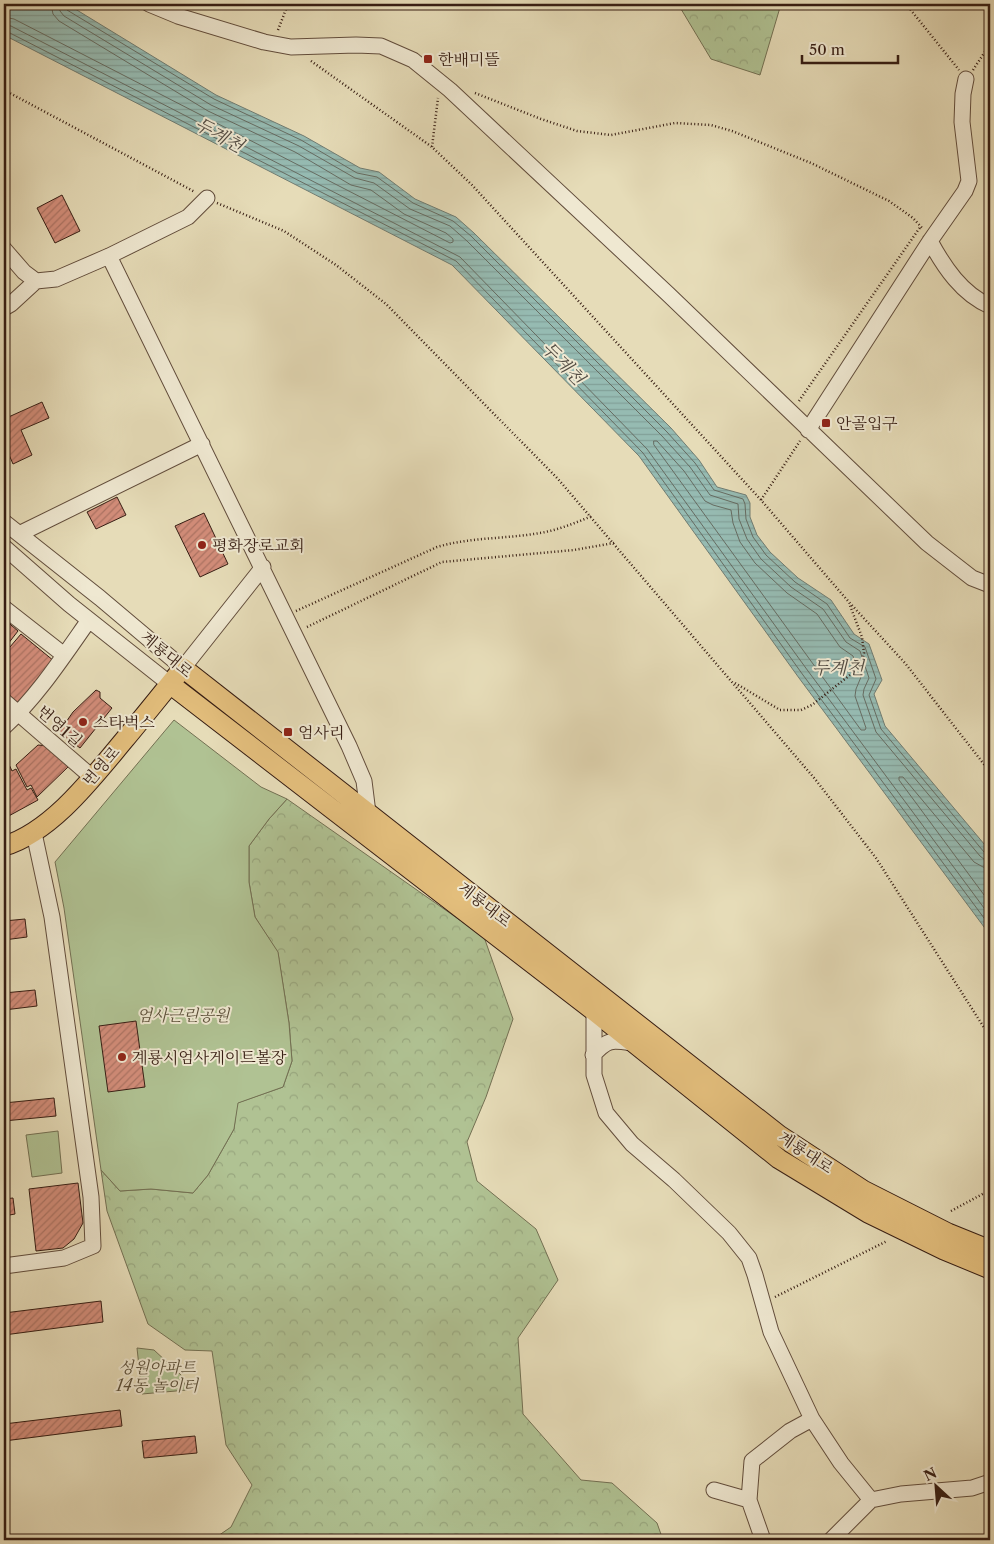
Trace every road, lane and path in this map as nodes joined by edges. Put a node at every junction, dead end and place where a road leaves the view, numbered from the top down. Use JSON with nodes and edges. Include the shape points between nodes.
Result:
{"nodes":[{"id":1,"x":149,"y":4,"type":"edge"},
{"id":2,"x":288,"y":4,"type":"edge"},
{"id":3,"x":906,"y":4,"type":"edge"},
{"id":4,"x":273,"y":44,"type":"junction"},
{"id":5,"x":990,"y":44,"type":"edge"},
{"id":6,"x":292,"y":47,"type":"junction"},
{"id":7,"x":966,"y":79,"type":"junction"},
{"id":8,"x":446,"y":87,"type":"junction"},
{"id":9,"x":4,"y":90,"type":"edge"},
{"id":10,"x":432,"y":147,"type":"junction"},
{"id":11,"x":207,"y":198,"type":"junction"},
{"id":12,"x":930,"y":241,"type":"junction"},
{"id":13,"x":4,"y":249,"type":"edge"},
{"id":14,"x":109,"y":256,"type":"junction"},
{"id":15,"x":36,"y":281,"type":"junction"},
{"id":16,"x":990,"y":306,"type":"edge"},
{"id":17,"x":4,"y":308,"type":"edge"},
{"id":18,"x":790,"y":413,"type":"junction"},
{"id":19,"x":808,"y":430,"type":"junction"},
{"id":20,"x":202,"y":444,"type":"junction"},
{"id":21,"x":761,"y":500,"type":"junction"},
{"id":22,"x":592,"y":516,"type":"junction"},
{"id":23,"x":4,"y":522,"type":"edge"},
{"id":24,"x":19,"y":534,"type":"junction"},
{"id":25,"x":614,"y":544,"type":"junction"},
{"id":26,"x":4,"y":547,"type":"edge"},
{"id":27,"x":263,"y":567,"type":"junction"},
{"id":28,"x":990,"y":586,"type":"edge"},
{"id":29,"x":848,"y":601,"type":"junction"},
{"id":30,"x":4,"y":608,"type":"edge"},
{"id":31,"x":286,"y":615,"type":"junction"},
{"id":32,"x":89,"y":620,"type":"junction"},
{"id":33,"x":295,"y":633,"type":"junction"},
{"id":34,"x":64,"y":655,"type":"junction"},
{"id":35,"x":184,"y":668,"type":"junction"},
{"id":36,"x":732,"y":680,"type":"junction"},
{"id":37,"x":170,"y":684,"type":"junction"},
{"id":38,"x":4,"y":701,"type":"edge"},
{"id":39,"x":19,"y":713,"type":"junction"},
{"id":40,"x":4,"y":727,"type":"edge"},
{"id":41,"x":990,"y":772,"type":"edge"},
{"id":42,"x":93,"y":778,"type":"junction"},
{"id":43,"x":368,"y":813,"type":"junction"},
{"id":44,"x":34,"y":833,"type":"junction"},
{"id":45,"x":4,"y":846,"type":"edge"},
{"id":46,"x":594,"y":1011,"type":"junction"},
{"id":47,"x":990,"y":1037,"type":"edge"},
{"id":48,"x":632,"y":1042,"type":"junction"},
{"id":49,"x":593,"y":1055,"type":"junction"},
{"id":50,"x":990,"y":1190,"type":"edge"},
{"id":51,"x":951,"y":1211,"type":"dead end"},
{"id":52,"x":887,"y":1241,"type":"dead end"},
{"id":53,"x":990,"y":1250,"type":"edge"},
{"id":54,"x":4,"y":1266,"type":"edge"},
{"id":55,"x":990,"y":1269,"type":"edge"},
{"id":56,"x":762,"y":1304,"type":"junction"},
{"id":57,"x":812,"y":1419,"type":"junction"},
{"id":58,"x":990,"y":1482,"type":"edge"},
{"id":59,"x":714,"y":1490,"type":"dead end"},
{"id":60,"x":749,"y":1500,"type":"junction"},
{"id":61,"x":871,"y":1500,"type":"junction"},
{"id":62,"x":763,"y":1540,"type":"edge"},
{"id":63,"x":831,"y":1540,"type":"edge"}],
"edges":[{"from":1,"to":4,"type":"street","via":[[178,16]]},
{"from":2,"to":4,"type":"path"},
{"from":3,"to":7,"type":"path"},
{"from":4,"to":6,"type":"street"},
{"from":5,"to":7,"type":"path"},
{"from":6,"to":8,"type":"street","via":[[381,46],[413,60]]},
{"from":6,"to":10,"type":"path"},
{"from":7,"to":12,"type":"street","via":[[962,122],[969,181]]},
{"from":8,"to":10,"type":"path","via":[[438,98]]},
{"from":8,"to":18,"type":"street"},
{"from":8,"to":18,"type":"path","via":[[468,90],[578,131],[611,134],[675,123],[711,125],[811,164],[889,201],[913,218],[921,226]]},
{"from":9,"to":11,"type":"path"},
{"from":10,"to":21,"type":"path","via":[[492,206]]},
{"from":11,"to":14,"type":"street","via":[[188,217]]},
{"from":11,"to":22,"type":"path","via":[[284,231],[336,265],[386,304]]},
{"from":12,"to":16,"type":"street","via":[[960,285]]},
{"from":12,"to":19,"type":"street"},
{"from":13,"to":15,"type":"street"},
{"from":14,"to":15,"type":"street","via":[[56,279]]},
{"from":14,"to":20,"type":"street"},
{"from":15,"to":17,"type":"street"},
{"from":18,"to":19,"type":"street"},
{"from":19,"to":21,"type":"path"},
{"from":19,"to":28,"type":"street","via":[[927,543],[972,578]]},
{"from":20,"to":24,"type":"street"},
{"from":20,"to":27,"type":"street"},
{"from":21,"to":29,"type":"path"},
{"from":22,"to":25,"type":"path"},
{"from":22,"to":31,"type":"path","via":[[540,533],[456,541],[437,547]]},
{"from":23,"to":24,"type":"street","name":"계룡대로"},
{"from":24,"to":35,"type":"street","name":"계룡대로"},
{"from":25,"to":33,"type":"path","via":[[442,562]]},
{"from":25,"to":36,"type":"path"},
{"from":26,"to":32,"type":"street","name":"계룡대로"},
{"from":27,"to":31,"type":"street"},
{"from":27,"to":35,"type":"street"},
{"from":29,"to":36,"type":"path","via":[[862,637],[864,653],[860,667],[812,705],[801,710],[780,710]]},
{"from":29,"to":41,"type":"path","via":[[906,663]]},
{"from":30,"to":34,"type":"street"},
{"from":31,"to":33,"type":"street"},
{"from":32,"to":34,"type":"street"},
{"from":32,"to":37,"type":"street","name":"계룡대로"},
{"from":33,"to":43,"type":"street","via":[[364,780]]},
{"from":34,"to":39,"type":"street"},
{"from":35,"to":37,"type":"main road","name":"번영로"},
{"from":35,"to":43,"type":"main road","name":"계룡대로"},
{"from":36,"to":47,"type":"path","via":[[876,858]]},
{"from":37,"to":42,"type":"main road","name":"번영로"},
{"from":37,"to":46,"type":"main road","name":"계룡대로"},
{"from":38,"to":39,"type":"street","name":"번영1길"},
{"from":39,"to":40,"type":"street"},
{"from":39,"to":42,"type":"street","name":"번영1길"},
{"from":42,"to":44,"type":"main road","name":"번영로"},
{"from":43,"to":53,"type":"main road","name":"계룡대로","via":[[779,1135],[863,1190],[948,1233]]},
{"from":44,"to":45,"type":"main road","name":"번영로"},
{"from":44,"to":54,"type":"street","via":[[56,943],[91,1196],[93,1246],[64,1258]]},
{"from":46,"to":48,"type":"main road","name":"계룡대로"},
{"from":46,"to":49,"type":"street"},
{"from":48,"to":49,"type":"street","via":[[611,1040]]},
{"from":48,"to":55,"type":"main road","name":"계룡대로","via":[[780,1159],[868,1213]]},
{"from":49,"to":56,"type":"street","via":[[594,1075],[606,1113],[632,1144],[729,1232],[749,1258]]},
{"from":50,"to":51,"type":"path"},
{"from":52,"to":56,"type":"path"},
{"from":56,"to":57,"type":"street","via":[[771,1332]]},
{"from":57,"to":60,"type":"street","via":[[790,1431],[752,1461]]},
{"from":57,"to":61,"type":"street"},
{"from":58,"to":61,"type":"street","via":[[972,1488]]},
{"from":59,"to":60,"type":"street"},
{"from":60,"to":62,"type":"street"},
{"from":61,"to":63,"type":"street"}]}
